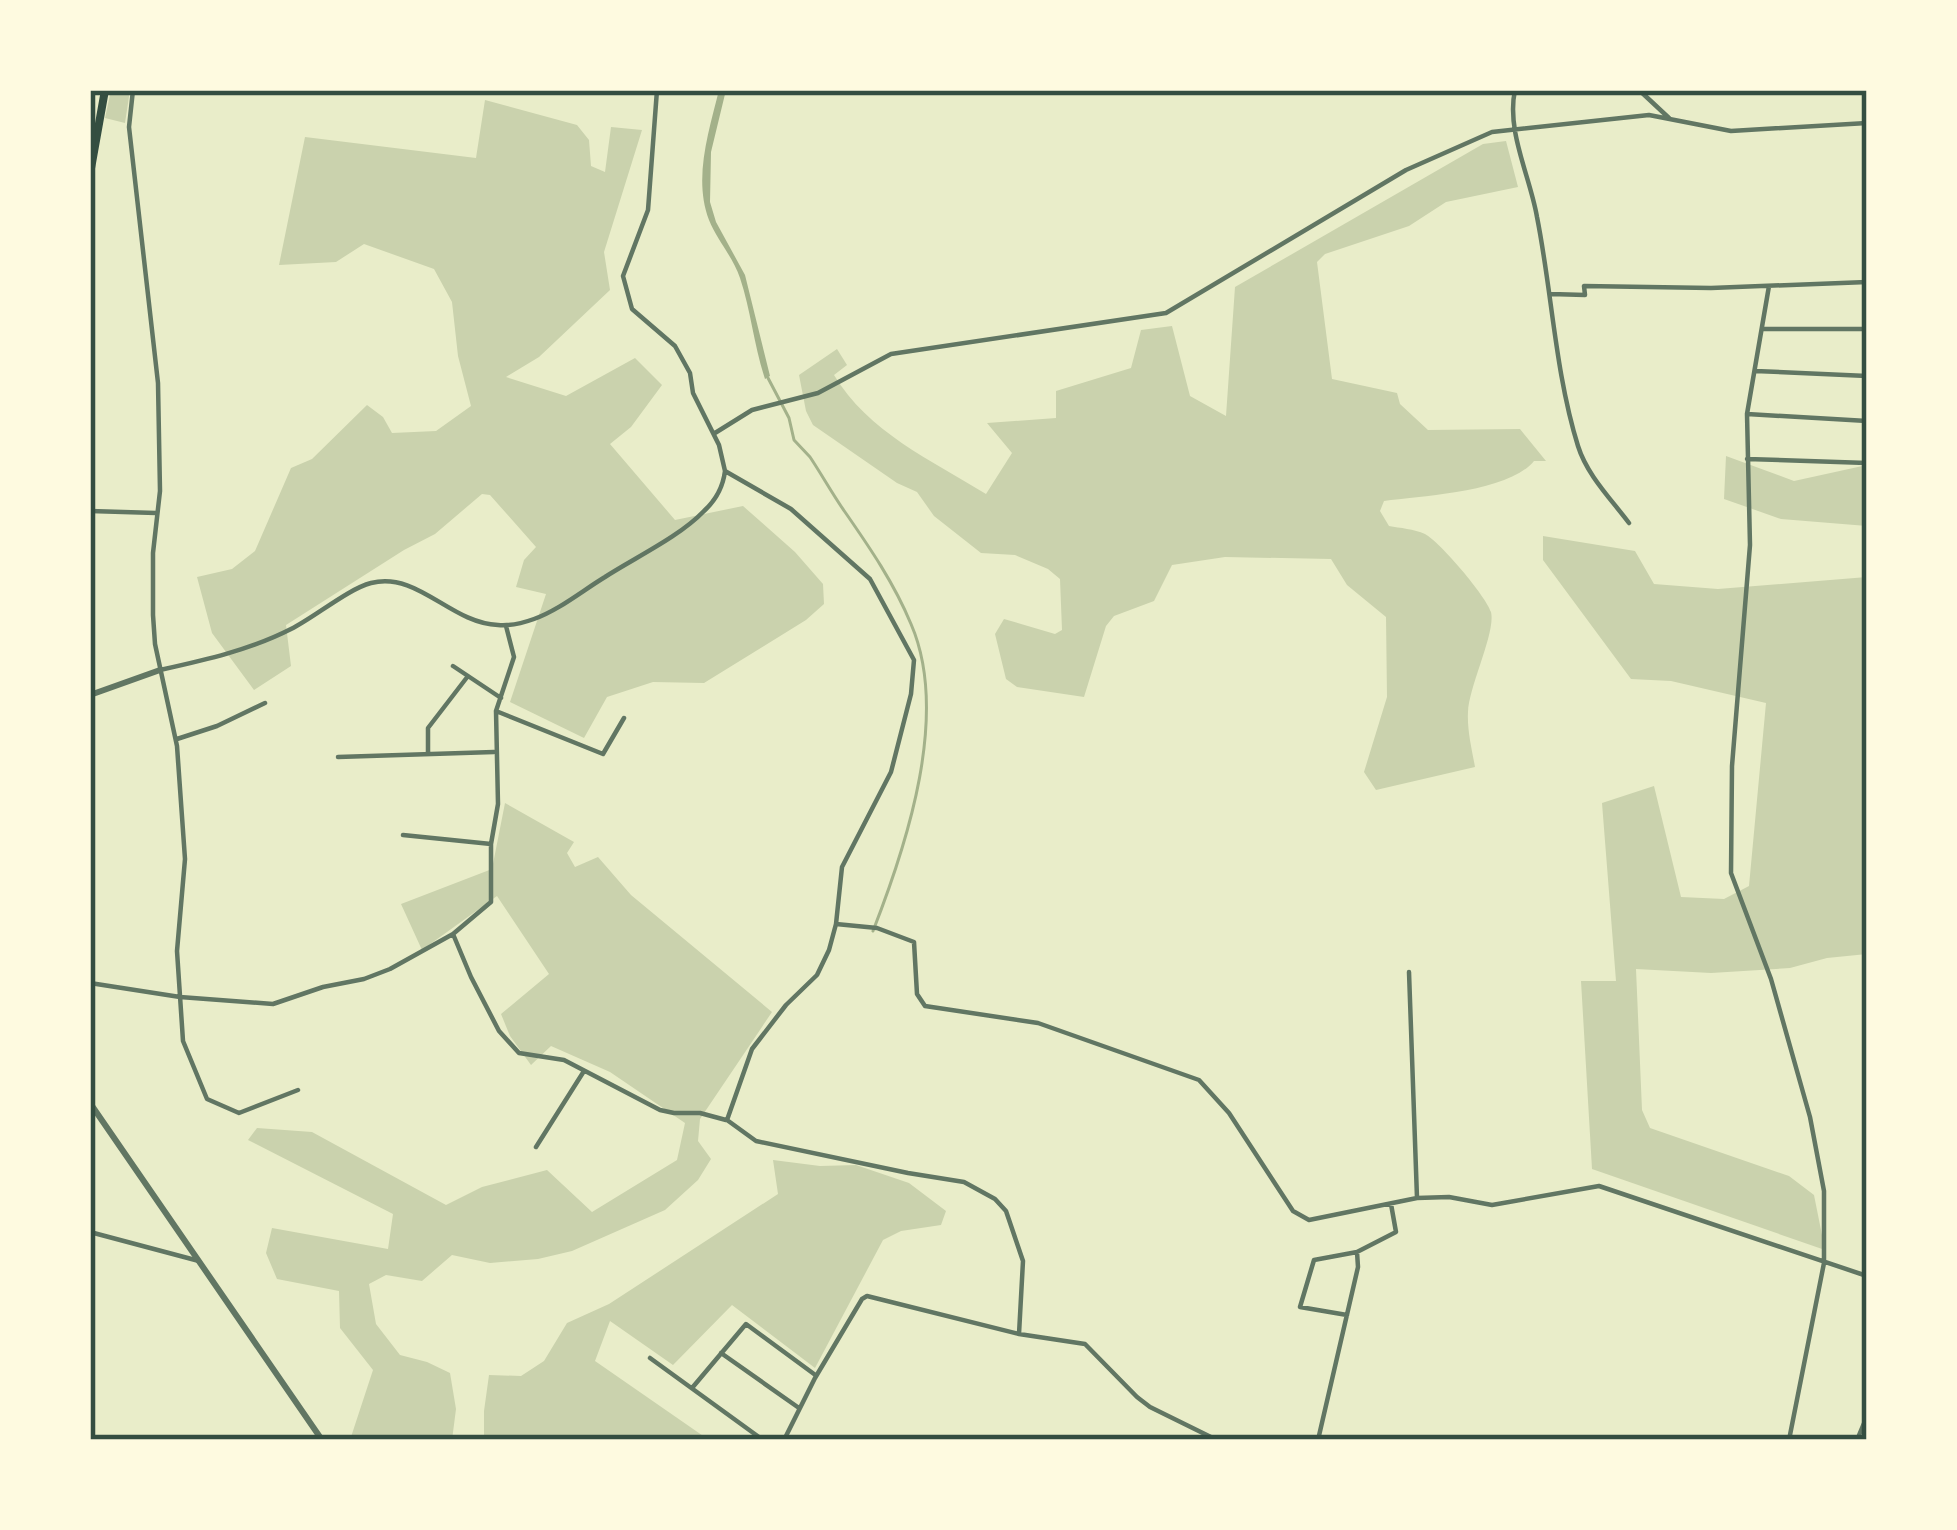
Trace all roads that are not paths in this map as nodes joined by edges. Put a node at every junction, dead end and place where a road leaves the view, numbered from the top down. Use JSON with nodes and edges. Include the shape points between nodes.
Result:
{"nodes":[{"id":1,"x":105,"y":90,"type":"edge"},
{"id":2,"x":133,"y":90,"type":"edge"},
{"id":3,"x":657,"y":90,"type":"edge"},
{"id":4,"x":1515,"y":90,"type":"edge"},
{"id":5,"x":1639,"y":90,"type":"edge"},
{"id":6,"x":1669,"y":118,"type":"junction"},
{"id":7,"x":1867,"y":123,"type":"edge"},
{"id":8,"x":1515,"y":128,"type":"junction"},
{"id":9,"x":90,"y":174,"type":"edge"},
{"id":10,"x":1867,"y":282,"type":"edge"},
{"id":11,"x":1769,"y":286,"type":"junction"},
{"id":12,"x":1551,"y":293,"type":"junction"},
{"id":13,"x":1867,"y":328,"type":"edge"},
{"id":14,"x":1762,"y":329,"type":"junction"},
{"id":15,"x":1755,"y":371,"type":"junction"},
{"id":16,"x":1867,"y":376,"type":"edge"},
{"id":17,"x":1747,"y":414,"type":"junction"},
{"id":18,"x":1867,"y":421,"type":"edge"},
{"id":19,"x":713,"y":434,"type":"junction"},
{"id":20,"x":1747,"y":459,"type":"junction"},
{"id":21,"x":1867,"y":463,"type":"edge"},
{"id":22,"x":725,"y":471,"type":"junction"},
{"id":23,"x":90,"y":511,"type":"edge"},
{"id":24,"x":158,"y":513,"type":"junction"},
{"id":25,"x":1629,"y":523,"type":"dead end"},
{"id":26,"x":506,"y":625,"type":"junction"},
{"id":27,"x":452,"y":666,"type":"dead end"},
{"id":28,"x":160,"y":670,"type":"junction"},
{"id":29,"x":468,"y":676,"type":"junction"},
{"id":30,"x":90,"y":695,"type":"edge"},
{"id":31,"x":501,"y":698,"type":"junction"},
{"id":32,"x":265,"y":703,"type":"dead end"},
{"id":33,"x":496,"y":710,"type":"junction"},
{"id":34,"x":624,"y":718,"type":"dead end"},
{"id":35,"x":177,"y":739,"type":"junction"},
{"id":36,"x":496,"y":752,"type":"junction"},
{"id":37,"x":428,"y":754,"type":"junction"},
{"id":38,"x":338,"y":757,"type":"dead end"},
{"id":39,"x":403,"y":836,"type":"dead end"},
{"id":40,"x":491,"y":844,"type":"junction"},
{"id":41,"x":836,"y":924,"type":"junction"},
{"id":42,"x":453,"y":934,"type":"junction"},
{"id":43,"x":1408,"y":972,"type":"dead end"},
{"id":44,"x":90,"y":983,"type":"edge"},
{"id":45,"x":180,"y":997,"type":"junction"},
{"id":46,"x":584,"y":1071,"type":"junction"},
{"id":47,"x":298,"y":1090,"type":"dead end"},
{"id":48,"x":90,"y":1103,"type":"edge"},
{"id":49,"x":727,"y":1120,"type":"junction"},
{"id":50,"x":536,"y":1147,"type":"dead end"},
{"id":51,"x":1417,"y":1198,"type":"junction"},
{"id":52,"x":1391,"y":1204,"type":"junction"},
{"id":53,"x":90,"y":1232,"type":"edge"},
{"id":54,"x":1357,"y":1252,"type":"junction"},
{"id":55,"x":199,"y":1261,"type":"junction"},
{"id":56,"x":1824,"y":1263,"type":"junction"},
{"id":57,"x":1867,"y":1276,"type":"edge"},
{"id":58,"x":1346,"y":1315,"type":"junction"},
{"id":59,"x":1019,"y":1334,"type":"junction"},
{"id":60,"x":721,"y":1353,"type":"junction"},
{"id":61,"x":650,"y":1358,"type":"dead end"},
{"id":62,"x":816,"y":1375,"type":"junction"},
{"id":63,"x":692,"y":1388,"type":"junction"},
{"id":64,"x":799,"y":1408,"type":"junction"},
{"id":65,"x":1867,"y":1416,"type":"edge"},
{"id":66,"x":322,"y":1440,"type":"edge"},
{"id":67,"x":763,"y":1440,"type":"edge"},
{"id":68,"x":784,"y":1440,"type":"edge"},
{"id":69,"x":1216,"y":1440,"type":"edge"},
{"id":70,"x":1318,"y":1440,"type":"edge"},
{"id":71,"x":1789,"y":1440,"type":"edge"},
{"id":72,"x":1857,"y":1440,"type":"edge"}],
"edges":[{"from":1,"to":9,"type":"main road"},
{"from":2,"to":24,"type":"street","via":[[129,127],[158,383]]},
{"from":3,"to":19,"type":"street","via":[[648,210],[623,276],[632,309],[674,346],[690,373]]},
{"from":4,"to":8,"type":"street"},
{"from":5,"to":6,"type":"street"},
{"from":6,"to":7,"type":"street","via":[[1731,131]]},
{"from":6,"to":8,"type":"street"},
{"from":8,"to":12,"type":"street"},
{"from":8,"to":19,"type":"street","via":[[1406,170],[1166,313],[891,354]]},
{"from":10,"to":11,"type":"street"},
{"from":11,"to":12,"type":"street"},
{"from":11,"to":14,"type":"street"},
{"from":12,"to":25,"type":"street","via":[[1579,450]]},
{"from":13,"to":14,"type":"street"},
{"from":14,"to":15,"type":"street"},
{"from":15,"to":16,"type":"street"},
{"from":15,"to":17,"type":"street"},
{"from":17,"to":18,"type":"street"},
{"from":17,"to":20,"type":"street"},
{"from":19,"to":22,"type":"street"},
{"from":20,"to":21,"type":"street"},
{"from":20,"to":56,"type":"street","via":[[1750,545],[1731,873],[1810,1117],[1825,1191]]},
{"from":22,"to":26,"type":"street","via":[[692,522],[546,614]]},
{"from":22,"to":41,"type":"street","via":[[791,509],[870,579],[914,660],[890,772],[842,867]]},
{"from":23,"to":24,"type":"street"},
{"from":24,"to":28,"type":"street","via":[[153,615]]},
{"from":26,"to":28,"type":"street","via":[[459,616],[406,584],[381,582],[264,641]]},
{"from":26,"to":31,"type":"street","via":[[514,658]]},
{"from":27,"to":29,"type":"street"},
{"from":28,"to":30,"type":"street"},
{"from":28,"to":35,"type":"street"},
{"from":29,"to":31,"type":"street"},
{"from":29,"to":37,"type":"street","via":[[428,728]]},
{"from":31,"to":33,"type":"street"},
{"from":32,"to":35,"type":"street"},
{"from":33,"to":34,"type":"street","via":[[603,754]]},
{"from":33,"to":36,"type":"street"},
{"from":35,"to":45,"type":"street"},
{"from":36,"to":37,"type":"street"},
{"from":36,"to":40,"type":"street"},
{"from":37,"to":38,"type":"street"},
{"from":39,"to":40,"type":"street"},
{"from":40,"to":42,"type":"street","via":[[490,902]]},
{"from":41,"to":49,"type":"street","via":[[817,975],[752,1048]]},
{"from":41,"to":52,"type":"street","via":[[914,942],[916,994],[925,1006],[1038,1023],[1199,1080],[1293,1211],[1309,1220]]},
{"from":42,"to":45,"type":"street","via":[[390,970],[273,1004]]},
{"from":42,"to":46,"type":"street","via":[[511,1046]]},
{"from":43,"to":51,"type":"street"},
{"from":44,"to":45,"type":"street"},
{"from":45,"to":47,"type":"street","via":[[183,1041],[207,1099],[239,1113]]},
{"from":46,"to":49,"type":"street","via":[[660,1110]]},
{"from":46,"to":50,"type":"street"},
{"from":48,"to":55,"type":"street"},
{"from":49,"to":59,"type":"street","via":[[756,1141],[964,1182],[995,1199],[1023,1261]]},
{"from":51,"to":52,"type":"street"},
{"from":51,"to":56,"type":"street","via":[[1492,1205],[1599,1186]]},
{"from":52,"to":54,"type":"street","via":[[1396,1232]]},
{"from":53,"to":55,"type":"street"},
{"from":54,"to":58,"type":"street"},
{"from":54,"to":58,"type":"street","via":[[1314,1260],[1300,1306]]},
{"from":55,"to":66,"type":"street"},
{"from":56,"to":57,"type":"street"},
{"from":56,"to":71,"type":"street"},
{"from":58,"to":70,"type":"street"},
{"from":59,"to":62,"type":"street","via":[[867,1296]]},
{"from":59,"to":69,"type":"street","via":[[1085,1344],[1150,1407]]},
{"from":60,"to":62,"type":"street","via":[[746,1324]]},
{"from":60,"to":63,"type":"street"},
{"from":60,"to":64,"type":"street"},
{"from":61,"to":63,"type":"street"},
{"from":62,"to":64,"type":"street"},
{"from":63,"to":67,"type":"street"},
{"from":64,"to":68,"type":"street"},
{"from":65,"to":72,"type":"street"}]}
